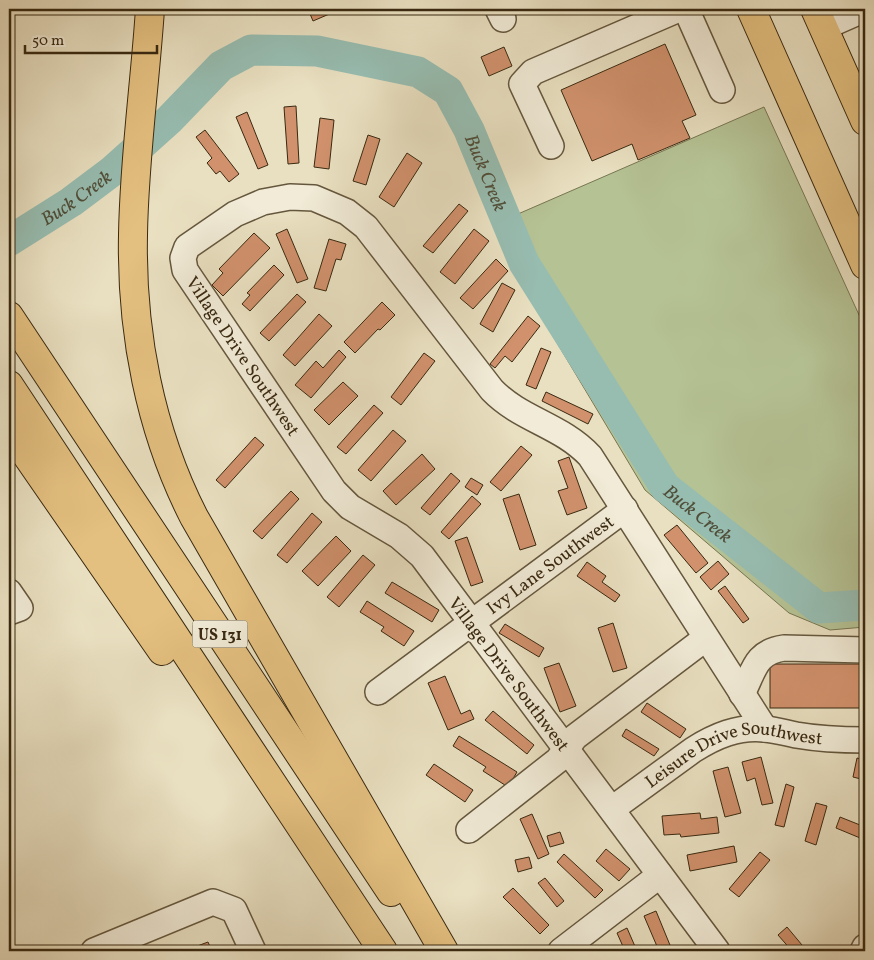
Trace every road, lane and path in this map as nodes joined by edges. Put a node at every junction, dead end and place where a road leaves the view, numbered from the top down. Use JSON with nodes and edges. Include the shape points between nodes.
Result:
{"nodes":[{"id":1,"x":150,"y":9,"type":"edge"},
{"id":2,"x":679,"y":9,"type":"edge"},
{"id":3,"x":686,"y":9,"type":"edge"},
{"id":4,"x":750,"y":9,"type":"edge"},
{"id":5,"x":865,"y":9,"type":"edge"},
{"id":6,"x":819,"y":18,"type":"edge"},
{"id":7,"x":722,"y":90,"type":"dead end"},
{"id":8,"x":865,"y":119,"type":"edge"},
{"id":9,"x":551,"y":146,"type":"dead end"},
{"id":10,"x":865,"y":266,"type":"edge"},
{"id":11,"x":9,"y":316,"type":"edge"},
{"id":12,"x":9,"y":385,"type":"edge"},
{"id":13,"x":9,"y":430,"type":"edge"},
{"id":14,"x":625,"y":509,"type":"junction"},
{"id":15,"x":472,"y":623,"type":"junction"},
{"id":16,"x":706,"y":638,"type":"junction"},
{"id":17,"x":865,"y":650,"type":"edge"},
{"id":18,"x":378,"y":692,"type":"dead end"},
{"id":19,"x":742,"y":694,"type":"junction"},
{"id":20,"x":765,"y":729,"type":"junction"},
{"id":21,"x":865,"y":740,"type":"edge"},
{"id":22,"x":565,"y":750,"type":"junction"},
{"id":23,"x":612,"y":809,"type":"junction"},
{"id":24,"x":469,"y":830,"type":"dead end"},
{"id":25,"x":660,"y":875,"type":"junction"},
{"id":26,"x":350,"y":902,"type":"junction"},
{"id":27,"x":865,"y":947,"type":"edge"},
{"id":28,"x":94,"y":951,"type":"edge"},
{"id":29,"x":253,"y":951,"type":"edge"},
{"id":30,"x":383,"y":951,"type":"edge"},
{"id":31,"x":431,"y":951,"type":"edge"},
{"id":32,"x":444,"y":951,"type":"edge"},
{"id":33,"x":561,"y":951,"type":"edge"},
{"id":34,"x":717,"y":951,"type":"edge"},
{"id":35,"x":863,"y":951,"type":"edge"}],
"edges":[{"from":1,"to":32,"type":"main road","via":[[136,174],[133,258],[137,329],[148,389],[164,444],[178,482],[214,552]]},
{"from":2,"to":9,"type":"street","via":[[533,72],[522,84]]},
{"from":3,"to":7,"type":"street"},
{"from":4,"to":10,"type":"main road"},
{"from":5,"to":6,"type":"street"},
{"from":6,"to":8,"type":"main road"},
{"from":11,"to":31,"type":"main road","number":"US 131"},
{"from":12,"to":26,"type":"main road","number":"US 131"},
{"from":13,"to":26,"type":"main road","via":[[190,690]]},
{"from":14,"to":15,"type":"street","name":"Ivy Lane Southwest"},
{"from":14,"to":15,"type":"street","name":"Village Drive Southwest","via":[[580,446],[565,434],[509,406],[492,390],[376,237],[347,212],[314,198],[277,198],[242,210],[196,240],[185,252],[186,270],[334,491],[357,512],[390,530],[422,556]]},
{"from":14,"to":16,"type":"street","name":"Village Drive Southwest"},
{"from":15,"to":18,"type":"street","name":"Ivy Lane Southwest"},
{"from":15,"to":22,"type":"street","name":"Village Drive Southwest"},
{"from":16,"to":19,"type":"street","name":"Village Drive Southwest"},
{"from":16,"to":22,"type":"street","via":[[575,736]]},
{"from":17,"to":19,"type":"street","via":[[784,648],[766,652],[759,659]]},
{"from":19,"to":20,"type":"street","name":"Village Drive Southwest"},
{"from":20,"to":21,"type":"street","name":"Leisure Drive Southwest","via":[[835,740]]},
{"from":20,"to":23,"type":"street","name":"Leisure Drive Southwest","via":[[727,732],[705,742]]},
{"from":22,"to":23,"type":"street","name":"Village Drive Southwest"},
{"from":22,"to":24,"type":"street","via":[[558,760]]},
{"from":23,"to":25,"type":"street","name":"Village Drive Southwest"},
{"from":25,"to":33,"type":"street"},
{"from":25,"to":34,"type":"street","name":"Village Drive Southwest"},
{"from":26,"to":30,"type":"main road","number":"US 131"},
{"from":27,"to":35,"type":"street"},
{"from":28,"to":29,"type":"street","via":[[213,902],[234,910]]}]}
